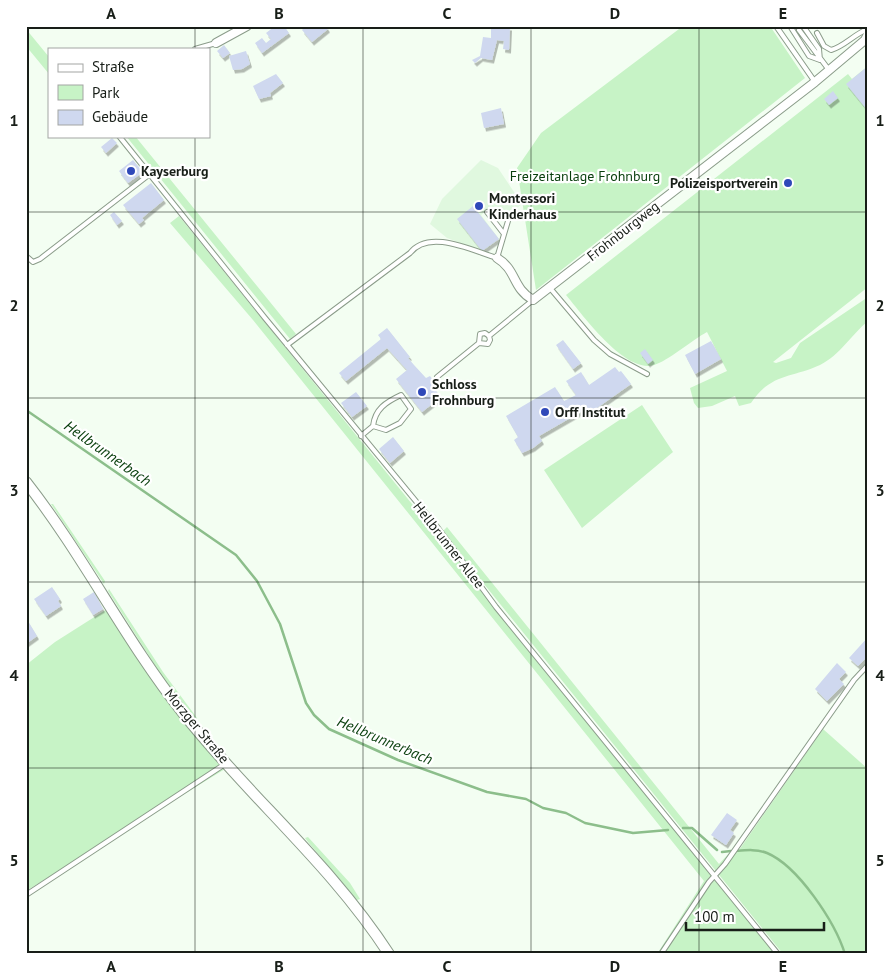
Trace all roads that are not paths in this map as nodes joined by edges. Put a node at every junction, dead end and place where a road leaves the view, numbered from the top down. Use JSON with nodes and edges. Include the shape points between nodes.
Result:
{"nodes":[{"id":1,"x":247,"y":26,"type":"edge"},
{"id":2,"x":776,"y":26,"type":"edge"},
{"id":3,"x":790,"y":26,"type":"edge"},
{"id":4,"x":803,"y":26,"type":"edge"},
{"id":5,"x":868,"y":29,"type":"edge"},
{"id":6,"x":799,"y":30,"type":"dead end"},
{"id":7,"x":817,"y":33,"type":"dead end"},
{"id":8,"x":868,"y":34,"type":"edge"},
{"id":9,"x":216,"y":42,"type":"joint"},
{"id":10,"x":198,"y":48,"type":"edge"},
{"id":11,"x":820,"y":60,"type":"junction"},
{"id":12,"x":829,"y":70,"type":"junction"},
{"id":13,"x":815,"y":82,"type":"junction"},
{"id":14,"x":121,"y":138,"type":"edge"},
{"id":15,"x":150,"y":174,"type":"junction"},
{"id":16,"x":488,"y":212,"type":"dead end"},
{"id":17,"x":508,"y":221,"type":"dead end"},
{"id":18,"x":505,"y":234,"type":"junction"},
{"id":19,"x":26,"y":256,"type":"edge"},
{"id":20,"x":497,"y":258,"type":"junction"},
{"id":21,"x":31,"y":260,"type":"junction"},
{"id":22,"x":26,"y":265,"type":"edge"},
{"id":23,"x":550,"y":288,"type":"junction"},
{"id":24,"x":533,"y":300,"type":"junction"},
{"id":25,"x":489,"y":336,"type":"junction"},
{"id":26,"x":479,"y":343,"type":"junction"},
{"id":27,"x":287,"y":345,"type":"junction"},
{"id":28,"x":647,"y":374,"type":"dead end"},
{"id":29,"x":437,"y":377,"type":"dead end"},
{"id":30,"x":373,"y":426,"type":"junction"},
{"id":31,"x":361,"y":436,"type":"junction"},
{"id":32,"x":26,"y":482,"type":"edge"},
{"id":33,"x":868,"y":665,"type":"edge"},
{"id":34,"x":227,"y":763,"type":"junction"},
{"id":35,"x":714,"y":876,"type":"junction"},
{"id":36,"x":26,"y":895,"type":"edge"},
{"id":37,"x":389,"y":954,"type":"edge"},
{"id":38,"x":661,"y":954,"type":"edge"},
{"id":39,"x":778,"y":954,"type":"edge"}],
"edges":[{"from":1,"to":9,"type":"street"},
{"from":2,"to":13,"type":"lane"},
{"from":3,"to":11,"type":"lane","via":[[809,56]]},
{"from":4,"to":11,"type":"lane","via":[[819,49]]},
{"from":5,"to":7,"type":"lane","via":[[831,50],[824,46]]},
{"from":6,"to":11,"type":"lane"},
{"from":8,"to":12,"type":"street","name":"Frohnburgweg"},
{"from":9,"to":10,"type":"lane"},
{"from":11,"to":12,"type":"lane"},
{"from":12,"to":13,"type":"street","name":"Frohnburgweg"},
{"from":13,"to":23,"type":"street","name":"Frohnburgweg"},
{"from":14,"to":15,"type":"lane","name":"Hellbrunner Allee"},
{"from":15,"to":21,"type":"lane","via":[[40,259]]},
{"from":15,"to":27,"type":"lane","name":"Hellbrunner Allee"},
{"from":16,"to":18,"type":"lane"},
{"from":17,"to":18,"type":"lane"},
{"from":18,"to":20,"type":"lane"},
{"from":19,"to":21,"type":"lane"},
{"from":20,"to":24,"type":"street","via":[[506,264],[523,294]]},
{"from":20,"to":27,"type":"lane","via":[[444,242],[414,246],[410,253]]},
{"from":21,"to":22,"type":"lane"},
{"from":23,"to":24,"type":"street","name":"Frohnburgweg"},
{"from":23,"to":28,"type":"lane","via":[[594,340],[610,354]]},
{"from":24,"to":25,"type":"lane"},
{"from":25,"to":26,"type":"lane","via":[[488,344]]},
{"from":25,"to":26,"type":"lane","via":[[480,334]]},
{"from":26,"to":29,"type":"lane"},
{"from":27,"to":31,"type":"lane","name":"Hellbrunner Allee"},
{"from":30,"to":30,"type":"lane","via":[[386,430],[400,423],[411,409],[401,395],[386,402],[374,416]]},
{"from":30,"to":31,"type":"lane"},
{"from":31,"to":35,"type":"lane","name":"Hellbrunner Allee"},
{"from":32,"to":34,"type":"street","name":"Morzger Straße","via":[[86,566],[162,685]]},
{"from":33,"to":35,"type":"lane"},
{"from":34,"to":36,"type":"lane"},
{"from":34,"to":37,"type":"street","name":"Morzger Straße","via":[[330,874]]},
{"from":35,"to":38,"type":"lane"},
{"from":35,"to":39,"type":"lane","name":"Hellbrunner Allee"}]}
